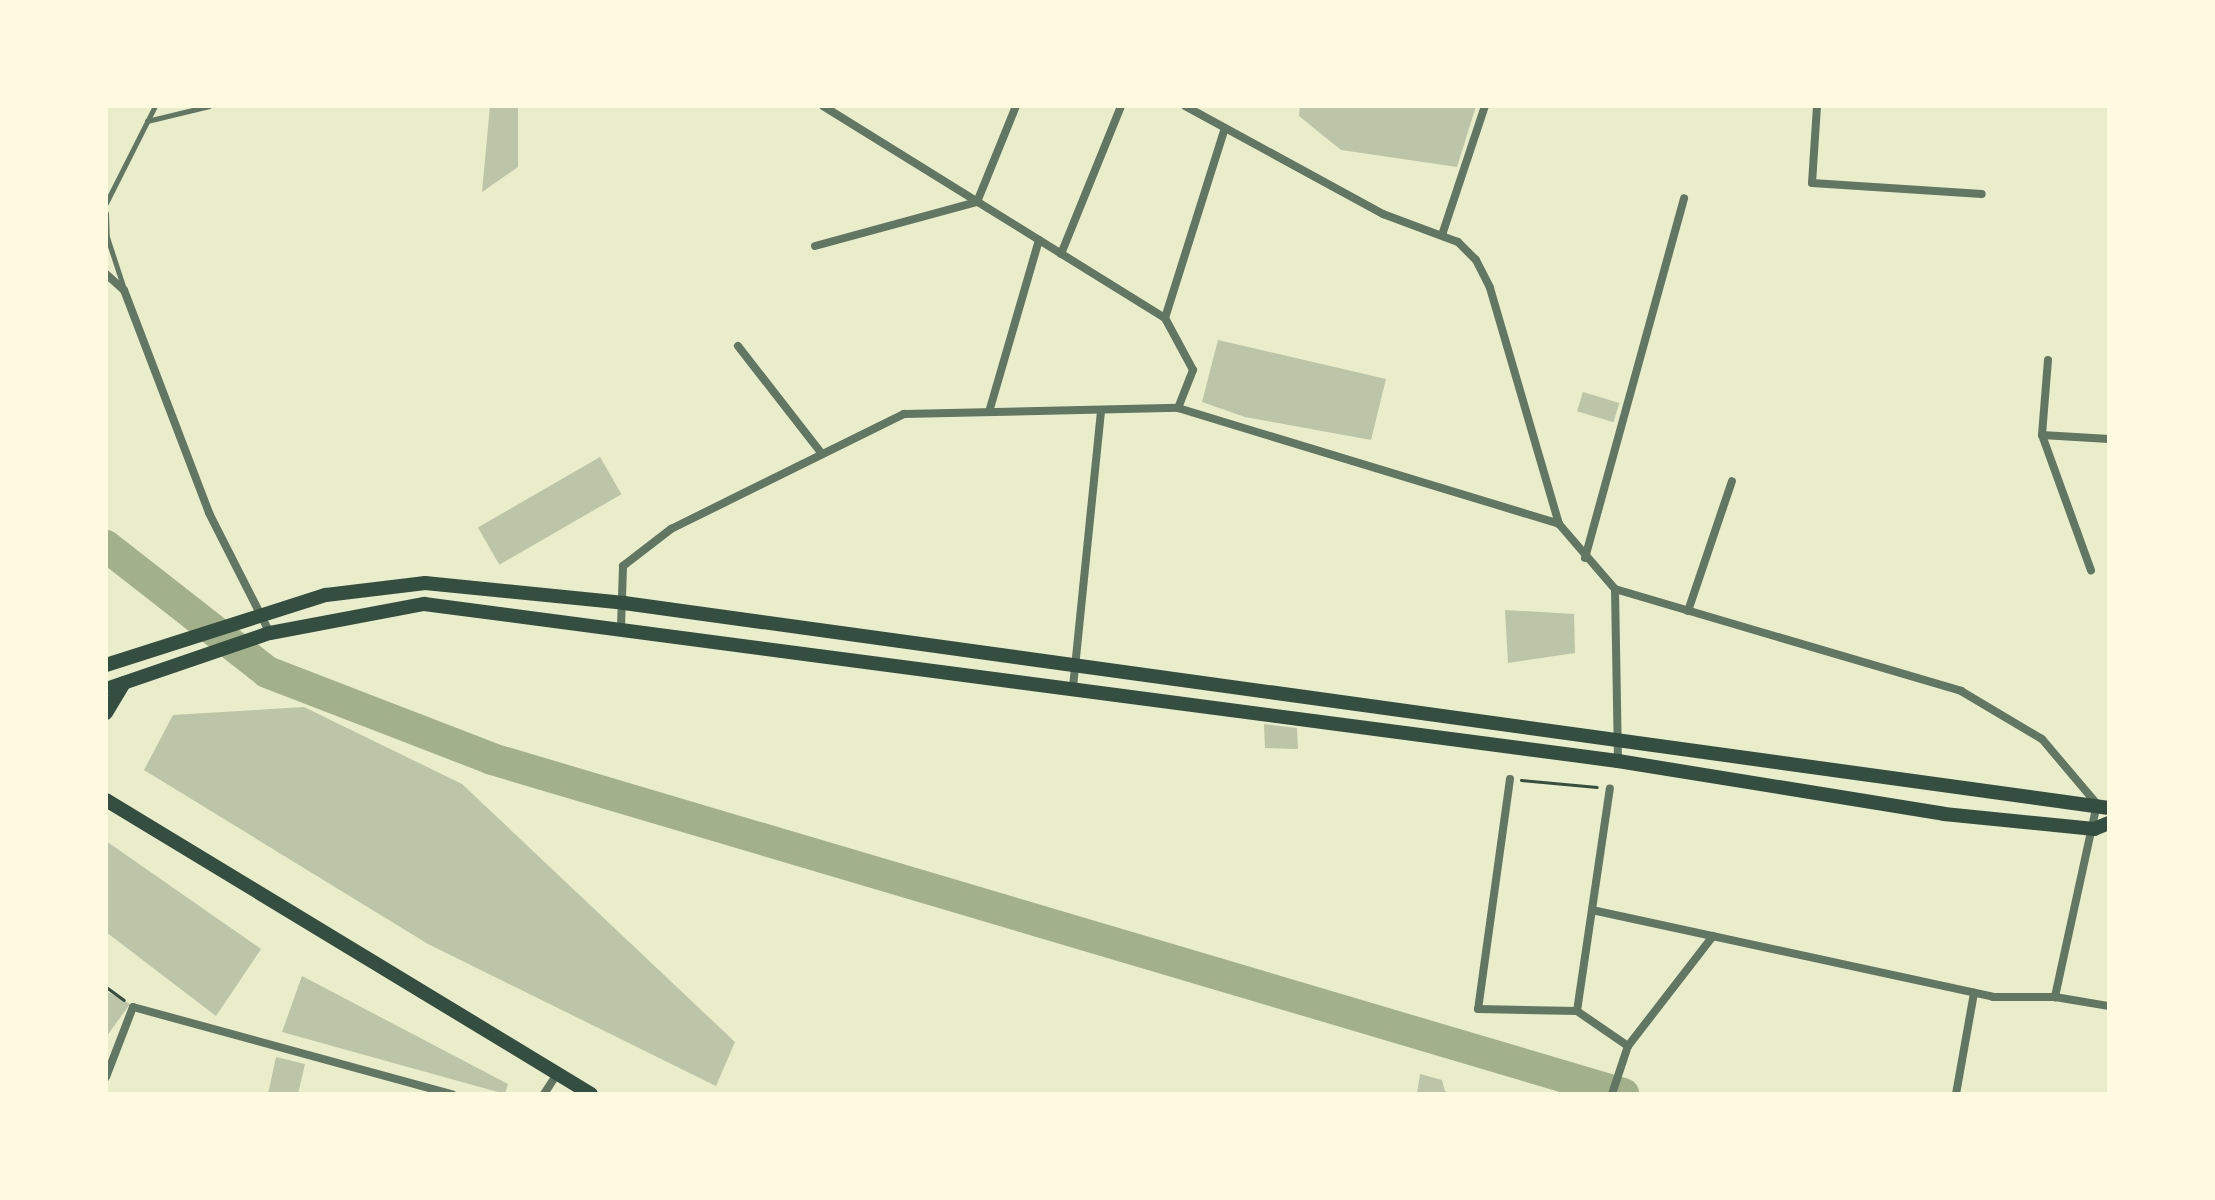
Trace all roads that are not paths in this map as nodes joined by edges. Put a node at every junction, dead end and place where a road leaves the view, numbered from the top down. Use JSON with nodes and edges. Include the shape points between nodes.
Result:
{"nodes":[{"id":1,"x":155,"y":106,"type":"edge"},
{"id":2,"x":209,"y":106,"type":"edge"},
{"id":3,"x":823,"y":106,"type":"edge"},
{"id":4,"x":1016,"y":106,"type":"edge"},
{"id":5,"x":1121,"y":106,"type":"edge"},
{"id":6,"x":1185,"y":106,"type":"edge"},
{"id":7,"x":1485,"y":106,"type":"edge"},
{"id":8,"x":1817,"y":106,"type":"edge"},
{"id":9,"x":146,"y":121,"type":"junction"},
{"id":10,"x":1225,"y":128,"type":"junction"},
{"id":11,"x":1982,"y":194,"type":"dead end"},
{"id":12,"x":1684,"y":198,"type":"dead end"},
{"id":13,"x":977,"y":202,"type":"junction"},
{"id":14,"x":106,"y":203,"type":"edge"},
{"id":15,"x":106,"y":213,"type":"edge"},
{"id":16,"x":1442,"y":235,"type":"junction"},
{"id":17,"x":1039,"y":240,"type":"junction"},
{"id":18,"x":815,"y":246,"type":"dead end"},
{"id":19,"x":1061,"y":254,"type":"junction"},
{"id":20,"x":106,"y":274,"type":"edge"},
{"id":21,"x":124,"y":290,"type":"junction"},
{"id":22,"x":1165,"y":318,"type":"junction"},
{"id":23,"x":738,"y":346,"type":"dead end"},
{"id":24,"x":2048,"y":360,"type":"dead end"},
{"id":25,"x":1178,"y":408,"type":"junction"},
{"id":26,"x":1101,"y":410,"type":"junction"},
{"id":27,"x":989,"y":412,"type":"junction"},
{"id":28,"x":2042,"y":435,"type":"junction"},
{"id":29,"x":2109,"y":439,"type":"edge"},
{"id":30,"x":822,"y":454,"type":"junction"},
{"id":31,"x":1732,"y":481,"type":"dead end"},
{"id":32,"x":1559,"y":524,"type":"junction"},
{"id":33,"x":1585,"y":558,"type":"junction"},
{"id":34,"x":2091,"y":570,"type":"dead end"},
{"id":35,"x":1615,"y":589,"type":"junction"},
{"id":36,"x":624,"y":603,"type":"junction"},
{"id":37,"x":1688,"y":611,"type":"junction"},
{"id":38,"x":252,"y":616,"type":"junction"},
{"id":39,"x":621,"y":627,"type":"junction"},
{"id":40,"x":263,"y":635,"type":"junction"},
{"id":41,"x":1076,"y":664,"type":"junction"},
{"id":42,"x":106,"y":665,"type":"edge"},
{"id":43,"x":124,"y":683,"type":"junction"},
{"id":44,"x":1073,"y":687,"type":"junction"},
{"id":45,"x":106,"y":689,"type":"edge"},
{"id":46,"x":106,"y":713,"type":"edge"},
{"id":47,"x":1618,"y":739,"type":"junction"},
{"id":48,"x":1618,"y":761,"type":"junction"},
{"id":49,"x":1510,"y":779,"type":"road end"},
{"id":50,"x":1610,"y":788,"type":"road end"},
{"id":51,"x":2021,"y":796,"type":"junction"},
{"id":52,"x":106,"y":800,"type":"edge"},
{"id":53,"x":2103,"y":806,"type":"edge"},
{"id":54,"x":106,"y":810,"type":"edge"},
{"id":55,"x":2018,"y":823,"type":"junction"},
{"id":56,"x":2109,"y":823,"type":"edge"},
{"id":57,"x":2094,"y":829,"type":"junction"},
{"id":58,"x":1592,"y":910,"type":"junction"},
{"id":59,"x":1713,"y":936,"type":"junction"},
{"id":60,"x":1974,"y":993,"type":"junction"},
{"id":61,"x":2055,"y":997,"type":"junction"},
{"id":62,"x":2109,"y":1006,"type":"edge"},
{"id":63,"x":1577,"y":1011,"type":"junction"},
{"id":64,"x":1628,"y":1046,"type":"junction"},
{"id":65,"x":106,"y":1077,"type":"edge"},
{"id":66,"x":555,"y":1077,"type":"junction"},
{"id":67,"x":1612,"y":1091,"type":"edge"},
{"id":68,"x":452,"y":1094,"type":"edge"},
{"id":69,"x":544,"y":1094,"type":"edge"},
{"id":70,"x":576,"y":1094,"type":"edge"},
{"id":71,"x":591,"y":1094,"type":"edge"},
{"id":72,"x":1956,"y":1094,"type":"edge"}],
"edges":[{"from":1,"to":9,"type":"lane"},
{"from":2,"to":9,"type":"lane"},
{"from":3,"to":13,"type":"street"},
{"from":4,"to":13,"type":"street"},
{"from":5,"to":19,"type":"street"},
{"from":6,"to":10,"type":"street"},
{"from":7,"to":16,"type":"street"},
{"from":8,"to":11,"type":"street","via":[[1812,183]]},
{"from":9,"to":14,"type":"lane"},
{"from":10,"to":16,"type":"street","via":[[1383,214]]},
{"from":10,"to":22,"type":"street"},
{"from":12,"to":33,"type":"street"},
{"from":13,"to":17,"type":"street"},
{"from":13,"to":18,"type":"street"},
{"from":15,"to":21,"type":"lane","via":[[107,237]]},
{"from":16,"to":32,"type":"street","via":[[1476,260],[1490,288]]},
{"from":17,"to":19,"type":"street"},
{"from":17,"to":27,"type":"street"},
{"from":19,"to":22,"type":"street"},
{"from":20,"to":21,"type":"street"},
{"from":21,"to":38,"type":"street"},
{"from":22,"to":25,"type":"street","via":[[1193,370]]},
{"from":23,"to":30,"type":"street"},
{"from":24,"to":28,"type":"street"},
{"from":25,"to":26,"type":"street"},
{"from":25,"to":32,"type":"street"},
{"from":26,"to":27,"type":"street"},
{"from":26,"to":41,"type":"street"},
{"from":27,"to":30,"type":"street","via":[[904,414]]},
{"from":28,"to":29,"type":"street"},
{"from":28,"to":34,"type":"street"},
{"from":30,"to":36,"type":"street","via":[[671,529],[623,566]]},
{"from":31,"to":37,"type":"street"},
{"from":32,"to":33,"type":"street"},
{"from":33,"to":35,"type":"street"},
{"from":35,"to":37,"type":"street"},
{"from":35,"to":47,"type":"street"},
{"from":36,"to":38,"type":"main road","via":[[425,583],[326,595]]},
{"from":36,"to":39,"type":"street"},
{"from":36,"to":41,"type":"main road"},
{"from":37,"to":53,"type":"street","via":[[1961,691],[2042,739]]},
{"from":38,"to":40,"type":"street"},
{"from":38,"to":42,"type":"main road"},
{"from":39,"to":40,"type":"main road","via":[[424,604]]},
{"from":39,"to":44,"type":"main road"},
{"from":40,"to":43,"type":"main road"},
{"from":41,"to":44,"type":"street"},
{"from":41,"to":47,"type":"main road"},
{"from":43,"to":45,"type":"main road"},
{"from":43,"to":46,"type":"main road"},
{"from":44,"to":48,"type":"main road"},
{"from":47,"to":48,"type":"street"},
{"from":47,"to":51,"type":"main road"},
{"from":48,"to":55,"type":"main road"},
{"from":49,"to":63,"type":"street","via":[[1478,1009]]},
{"from":50,"to":58,"type":"street"},
{"from":51,"to":53,"type":"main road"},
{"from":51,"to":55,"type":"main road"},
{"from":52,"to":66,"type":"main road"},
{"from":53,"to":57,"type":"street"},
{"from":54,"to":66,"type":"main road"},
{"from":55,"to":57,"type":"main road"},
{"from":56,"to":57,"type":"main road"},
{"from":57,"to":61,"type":"street"},
{"from":58,"to":59,"type":"street"},
{"from":58,"to":63,"type":"street"},
{"from":59,"to":60,"type":"street"},
{"from":59,"to":64,"type":"street"},
{"from":60,"to":61,"type":"street"},
{"from":60,"to":72,"type":"street"},
{"from":61,"to":62,"type":"street"},
{"from":63,"to":64,"type":"street"},
{"from":64,"to":67,"type":"street"},
{"from":65,"to":68,"type":"street","via":[[133,1007]]},
{"from":66,"to":69,"type":"street"},
{"from":66,"to":70,"type":"main road"},
{"from":66,"to":71,"type":"main road"}]}
